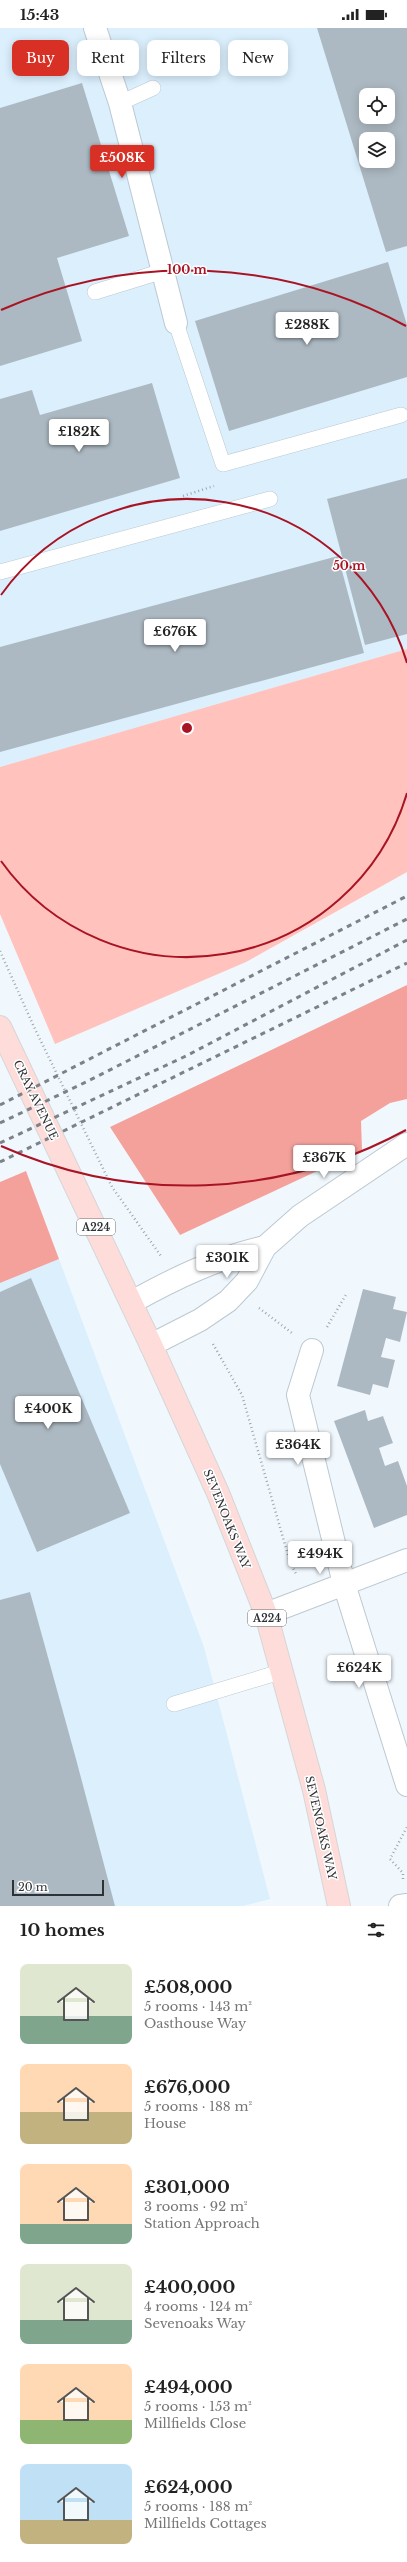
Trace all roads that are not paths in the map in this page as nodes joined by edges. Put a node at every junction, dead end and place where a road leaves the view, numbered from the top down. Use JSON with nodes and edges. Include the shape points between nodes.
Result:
{"nodes":[{"id":1,"x":95,"y":28,"type":"edge"},
{"id":2,"x":153,"y":88,"type":"dead end"},
{"id":3,"x":120,"y":103,"type":"junction"},
{"id":4,"x":162,"y":271,"type":"junction"},
{"id":5,"x":95,"y":292,"type":"dead end"},
{"id":6,"x":176,"y":323,"type":"joint"},
{"id":7,"x":400,"y":415,"type":"dead end"},
{"id":8,"x":270,"y":499,"type":"dead end"},
{"id":9,"x":0,"y":572,"type":"edge"},
{"id":10,"x":0,"y":1027,"type":"edge"},
{"id":11,"x":407,"y":1144,"type":"edge"},
{"id":12,"x":61,"y":1151,"type":"joint"},
{"id":13,"x":265,"y":1247,"type":"junction"},
{"id":14,"x":132,"y":1302,"type":"junction"},
{"id":15,"x":151,"y":1345,"type":"junction"},
{"id":16,"x":312,"y":1350,"type":"road end"},
{"id":17,"x":407,"y":1560,"type":"edge"},
{"id":18,"x":344,"y":1584,"type":"junction"},
{"id":19,"x":266,"y":1614,"type":"junction"},
{"id":20,"x":280,"y":1672,"type":"junction"},
{"id":21,"x":174,"y":1704,"type":"dead end"},
{"id":22,"x":407,"y":1785,"type":"edge"},
{"id":23,"x":407,"y":1905,"type":"edge"},
{"id":24,"x":339,"y":1906,"type":"edge"},
{"id":25,"x":400,"y":1906,"type":"edge"}],
"edges":[{"from":1,"to":3,"type":"street"},
{"from":2,"to":3,"type":"lane"},
{"from":3,"to":4,"type":"street"},
{"from":4,"to":5,"type":"lane"},
{"from":4,"to":6,"type":"street"},
{"from":6,"to":7,"type":"lane","via":[[223,464]]},
{"from":8,"to":9,"type":"lane"},
{"from":10,"to":12,"type":"main road","name":"CRAY AVENUE","number":"A224"},
{"from":11,"to":13,"type":"street","via":[[300,1216]]},
{"from":12,"to":14,"type":"main road","name":"SEVENOAKS WAY","number":"A224"},
{"from":13,"to":14,"type":"street","via":[[225,1257],[176,1278]]},
{"from":13,"to":15,"type":"street","via":[[257,1265],[238,1292],[200,1320]]},
{"from":14,"to":15,"type":"main road","name":"SEVENOAKS WAY","number":"A224"},
{"from":15,"to":19,"type":"main road","name":"SEVENOAKS WAY","number":"A224","via":[[218,1493]]},
{"from":16,"to":18,"type":"street","via":[[298,1395]]},
{"from":17,"to":18,"type":"street"},
{"from":18,"to":19,"type":"street"},
{"from":18,"to":22,"type":"street"},
{"from":19,"to":20,"type":"main road","name":"SEVENOAKS WAY","number":"A224"},
{"from":20,"to":21,"type":"lane"},
{"from":20,"to":24,"type":"main road","name":"SEVENOAKS WAY","number":"A224","via":[[314,1790]]},
{"from":23,"to":25,"type":"street"}]}
